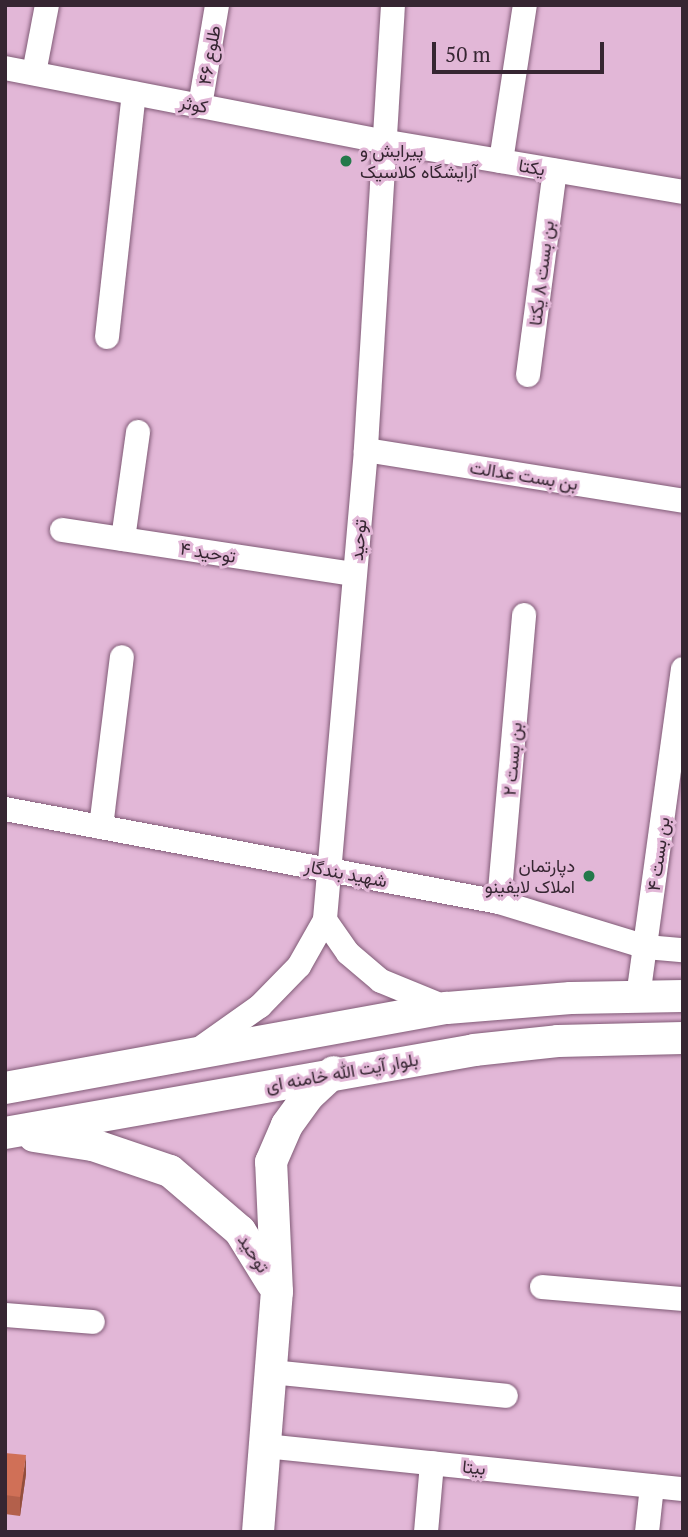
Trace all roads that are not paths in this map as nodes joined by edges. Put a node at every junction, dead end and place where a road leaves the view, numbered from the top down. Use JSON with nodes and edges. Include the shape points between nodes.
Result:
{"nodes":[{"id":1,"x":47,"y":5,"type":"edge"},
{"id":2,"x":217,"y":5,"type":"edge"},
{"id":3,"x":393,"y":5,"type":"edge"},
{"id":4,"x":525,"y":5,"type":"edge"},
{"id":5,"x":5,"y":68,"type":"edge"},
{"id":6,"x":34,"y":73,"type":"junction"},
{"id":7,"x":134,"y":93,"type":"junction"},
{"id":8,"x":200,"y":106,"type":"junction"},
{"id":9,"x":382,"y":141,"type":"junction"},
{"id":10,"x":501,"y":161,"type":"junction"},
{"id":11,"x":555,"y":171,"type":"junction"},
{"id":12,"x":683,"y":192,"type":"edge"},
{"id":13,"x":107,"y":337,"type":"dead end"},
{"id":14,"x":528,"y":375,"type":"dead end"},
{"id":15,"x":138,"y":432,"type":"dead end"},
{"id":16,"x":366,"y":450,"type":"junction"},
{"id":17,"x":683,"y":501,"type":"edge"},
{"id":18,"x":62,"y":530,"type":"dead end"},
{"id":19,"x":122,"y":539,"type":"junction"},
{"id":20,"x":354,"y":575,"type":"junction"},
{"id":21,"x":524,"y":615,"type":"dead end"},
{"id":22,"x":122,"y":657,"type":"dead end"},
{"id":23,"x":683,"y":669,"type":"edge"},
{"id":24,"x":5,"y":809,"type":"edge"},
{"id":25,"x":101,"y":827,"type":"junction"},
{"id":26,"x":328,"y":870,"type":"junction"},
{"id":27,"x":499,"y":902,"type":"junction"},
{"id":28,"x":325,"y":920,"type":"junction"},
{"id":29,"x":646,"y":947,"type":"junction"},
{"id":30,"x":683,"y":950,"type":"edge"},
{"id":31,"x":683,"y":996,"type":"edge"},
{"id":32,"x":638,"y":997,"type":"junction"},
{"id":33,"x":447,"y":1008,"type":"junction"},
{"id":34,"x":683,"y":1038,"type":"edge"},
{"id":35,"x":194,"y":1053,"type":"junction"},
{"id":36,"x":334,"y":1072,"type":"junction"},
{"id":37,"x":5,"y":1088,"type":"edge"},
{"id":38,"x":7,"y":1133,"type":"edge"},
{"id":39,"x":542,"y":1287,"type":"dead end"},
{"id":40,"x":277,"y":1292,"type":"junction"},
{"id":41,"x":683,"y":1299,"type":"edge"},
{"id":42,"x":5,"y":1315,"type":"edge"},
{"id":43,"x":93,"y":1322,"type":"dead end"},
{"id":44,"x":271,"y":1372,"type":"junction"},
{"id":45,"x":506,"y":1396,"type":"dead end"},
{"id":46,"x":265,"y":1446,"type":"junction"},
{"id":47,"x":432,"y":1463,"type":"junction"},
{"id":48,"x":652,"y":1486,"type":"junction"},
{"id":49,"x":683,"y":1489,"type":"edge"},
{"id":50,"x":258,"y":1532,"type":"edge"},
{"id":51,"x":426,"y":1532,"type":"edge"},
{"id":52,"x":648,"y":1532,"type":"edge"}],
"edges":[{"from":1,"to":6,"type":"street"},
{"from":2,"to":8,"type":"street","name":"طلوع ۴۶"},
{"from":3,"to":9,"type":"street","name":"توحید"},
{"from":4,"to":10,"type":"street"},
{"from":5,"to":6,"type":"street","name":"کوثر"},
{"from":6,"to":7,"type":"street","name":"کوثر"},
{"from":7,"to":8,"type":"street","name":"کوثر"},
{"from":7,"to":13,"type":"street"},
{"from":8,"to":9,"type":"street","name":"کوثر"},
{"from":9,"to":10,"type":"street","name":"یکتا"},
{"from":9,"to":16,"type":"street","name":"توحید"},
{"from":10,"to":11,"type":"street","name":"یکتا"},
{"from":11,"to":12,"type":"street","name":"یکتا"},
{"from":11,"to":14,"type":"street","name":"بن بست ۸ یکتا"},
{"from":15,"to":19,"type":"street"},
{"from":16,"to":17,"type":"street","name":"بن بست عدالت"},
{"from":16,"to":20,"type":"street","name":"توحید"},
{"from":18,"to":19,"type":"street","name":"توحید ۴"},
{"from":19,"to":20,"type":"street","name":"توحید ۴"},
{"from":20,"to":26,"type":"street","name":"توحید"},
{"from":21,"to":27,"type":"street","name":"بن بست ۲"},
{"from":22,"to":25,"type":"street"},
{"from":23,"to":29,"type":"street","name":"بن بست ۴"},
{"from":24,"to":25,"type":"street","name":"شهید بندگار"},
{"from":25,"to":26,"type":"street","name":"شهید بندگار"},
{"from":26,"to":27,"type":"street","name":"شهید بندگار"},
{"from":26,"to":28,"type":"street","name":"توحید"},
{"from":27,"to":29,"type":"street","name":"شهید بندگار"},
{"from":28,"to":33,"type":"street","via":[[348,953],[381,981]]},
{"from":28,"to":35,"type":"street","via":[[299,965],[260,1006]]},
{"from":29,"to":30,"type":"street","name":"شهید بندگار"},
{"from":29,"to":32,"type":"street","name":"بن بست ۴"},
{"from":31,"to":32,"type":"main road"},
{"from":32,"to":33,"type":"main road"},
{"from":33,"to":35,"type":"main road"},
{"from":34,"to":36,"type":"main road","name":"بلوار آیت الله خامنه ای","via":[[558,1041]]},
{"from":35,"to":37,"type":"main road"},
{"from":36,"to":38,"type":"main road","name":"بلوار آیت الله خامنه ای"},
{"from":36,"to":40,"type":"main road","via":[[308,1096],[287,1125],[271,1162]]},
{"from":38,"to":40,"type":"main road","name":"توحید","via":[[93,1145],[170,1171],[240,1231]]},
{"from":39,"to":41,"type":"street"},
{"from":40,"to":44,"type":"main road","name":"توحید"},
{"from":42,"to":43,"type":"street"},
{"from":44,"to":45,"type":"street"},
{"from":44,"to":46,"type":"main road","name":"توحید"},
{"from":46,"to":47,"type":"street","name":"بیتا"},
{"from":46,"to":50,"type":"main road","name":"توحید"},
{"from":47,"to":48,"type":"street","name":"بیتا"},
{"from":47,"to":51,"type":"street"},
{"from":48,"to":49,"type":"street","name":"بیتا"},
{"from":48,"to":52,"type":"street"}]}
